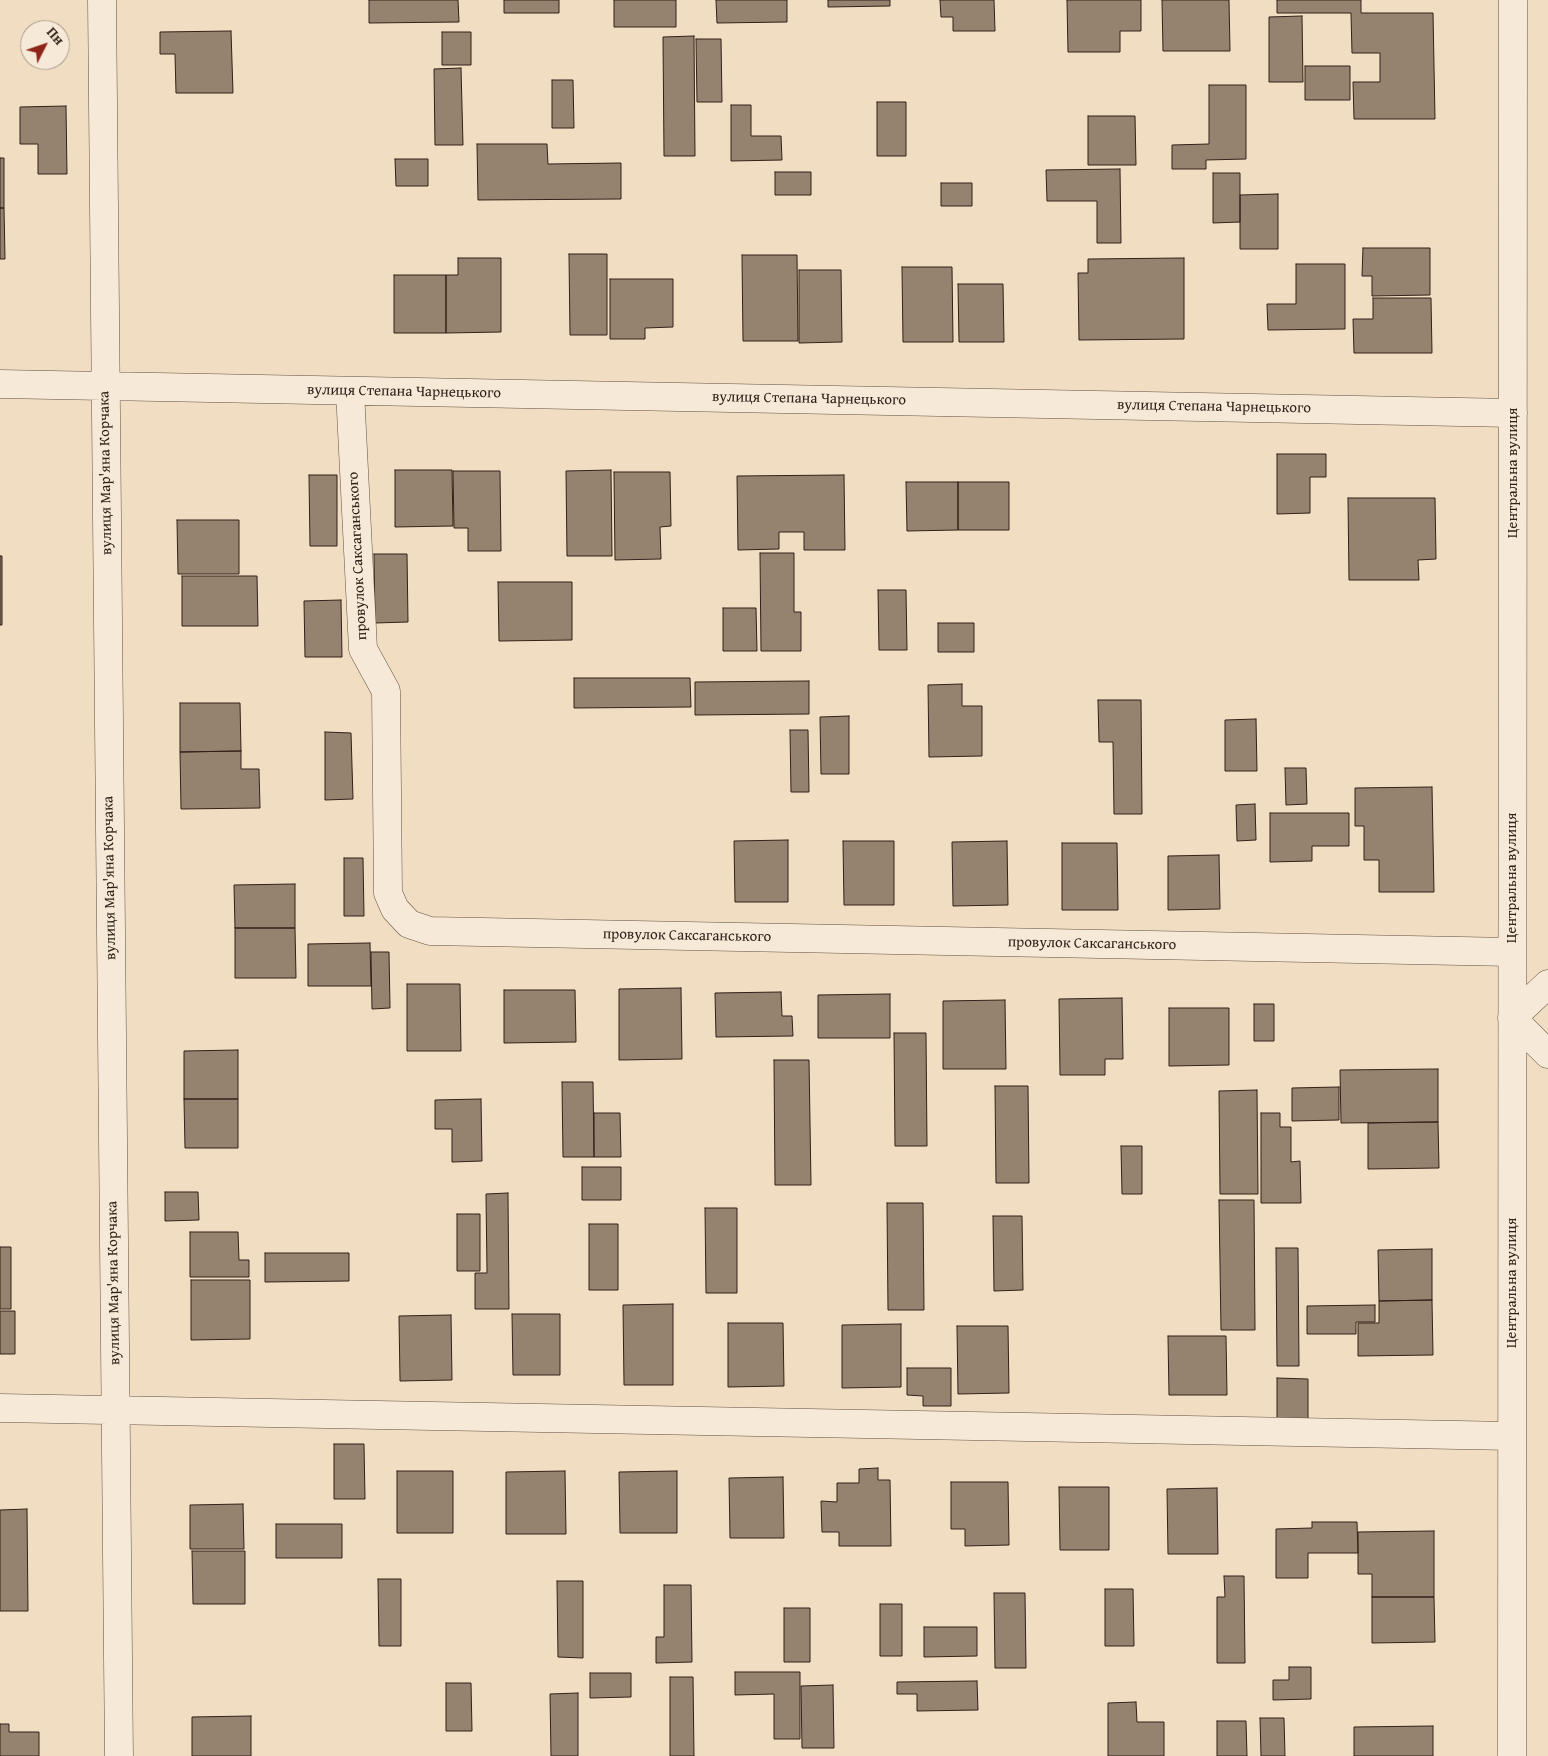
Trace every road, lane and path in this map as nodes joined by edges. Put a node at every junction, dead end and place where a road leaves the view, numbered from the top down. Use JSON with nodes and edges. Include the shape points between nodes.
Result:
{"nodes":[{"id":1,"x":102,"y":0,"type":"edge"},
{"id":2,"x":1513,"y":0,"type":"edge"},
{"id":3,"x":0,"y":384,"type":"edge"},
{"id":4,"x":106,"y":386,"type":"junction"},
{"id":5,"x":350,"y":391,"type":"junction"},
{"id":6,"x":1513,"y":413,"type":"junction"},
{"id":7,"x":1512,"y":952,"type":"junction"},
{"id":8,"x":1548,"y":984,"type":"edge"},
{"id":9,"x":1512,"y":1018,"type":"junction"},
{"id":10,"x":1548,"y":1054,"type":"edge"},
{"id":11,"x":0,"y":1408,"type":"edge"},
{"id":12,"x":116,"y":1410,"type":"junction"},
{"id":13,"x":1512,"y":1436,"type":"junction"},
{"id":14,"x":119,"y":1756,"type":"edge"},
{"id":15,"x":1512,"y":1756,"type":"edge"}],
"edges":[{"from":1,"to":4,"type":"street","name":"вулиця Мар'яна Корчака"},
{"from":2,"to":6,"type":"street","name":"Центральна вулиця"},
{"from":3,"to":4,"type":"street","name":"вулиця Степана Чарнецького"},
{"from":4,"to":5,"type":"street","name":"вулиця Степана Чарнецького"},
{"from":4,"to":12,"type":"street","name":"вулиця Мар'яна Корчака"},
{"from":5,"to":6,"type":"street","name":"вулиця Степана Чарнецького"},
{"from":5,"to":7,"type":"street","name":"провулок Саксаганського","via":[[363,649],[386,691],[388,893],[395,909],[409,924],[430,931]]},
{"from":6,"to":7,"type":"street","name":"Центральна вулиця"},
{"from":7,"to":9,"type":"street","name":"Центральна вулиця"},
{"from":8,"to":9,"type":"street"},
{"from":9,"to":10,"type":"street"},
{"from":9,"to":13,"type":"street","name":"Центральна вулиця"},
{"from":11,"to":12,"type":"street"},
{"from":12,"to":13,"type":"street"},
{"from":12,"to":14,"type":"street","name":"вулиця Мар'яна Корчака"},
{"from":13,"to":15,"type":"street","name":"Центральна вулиця"}]}
